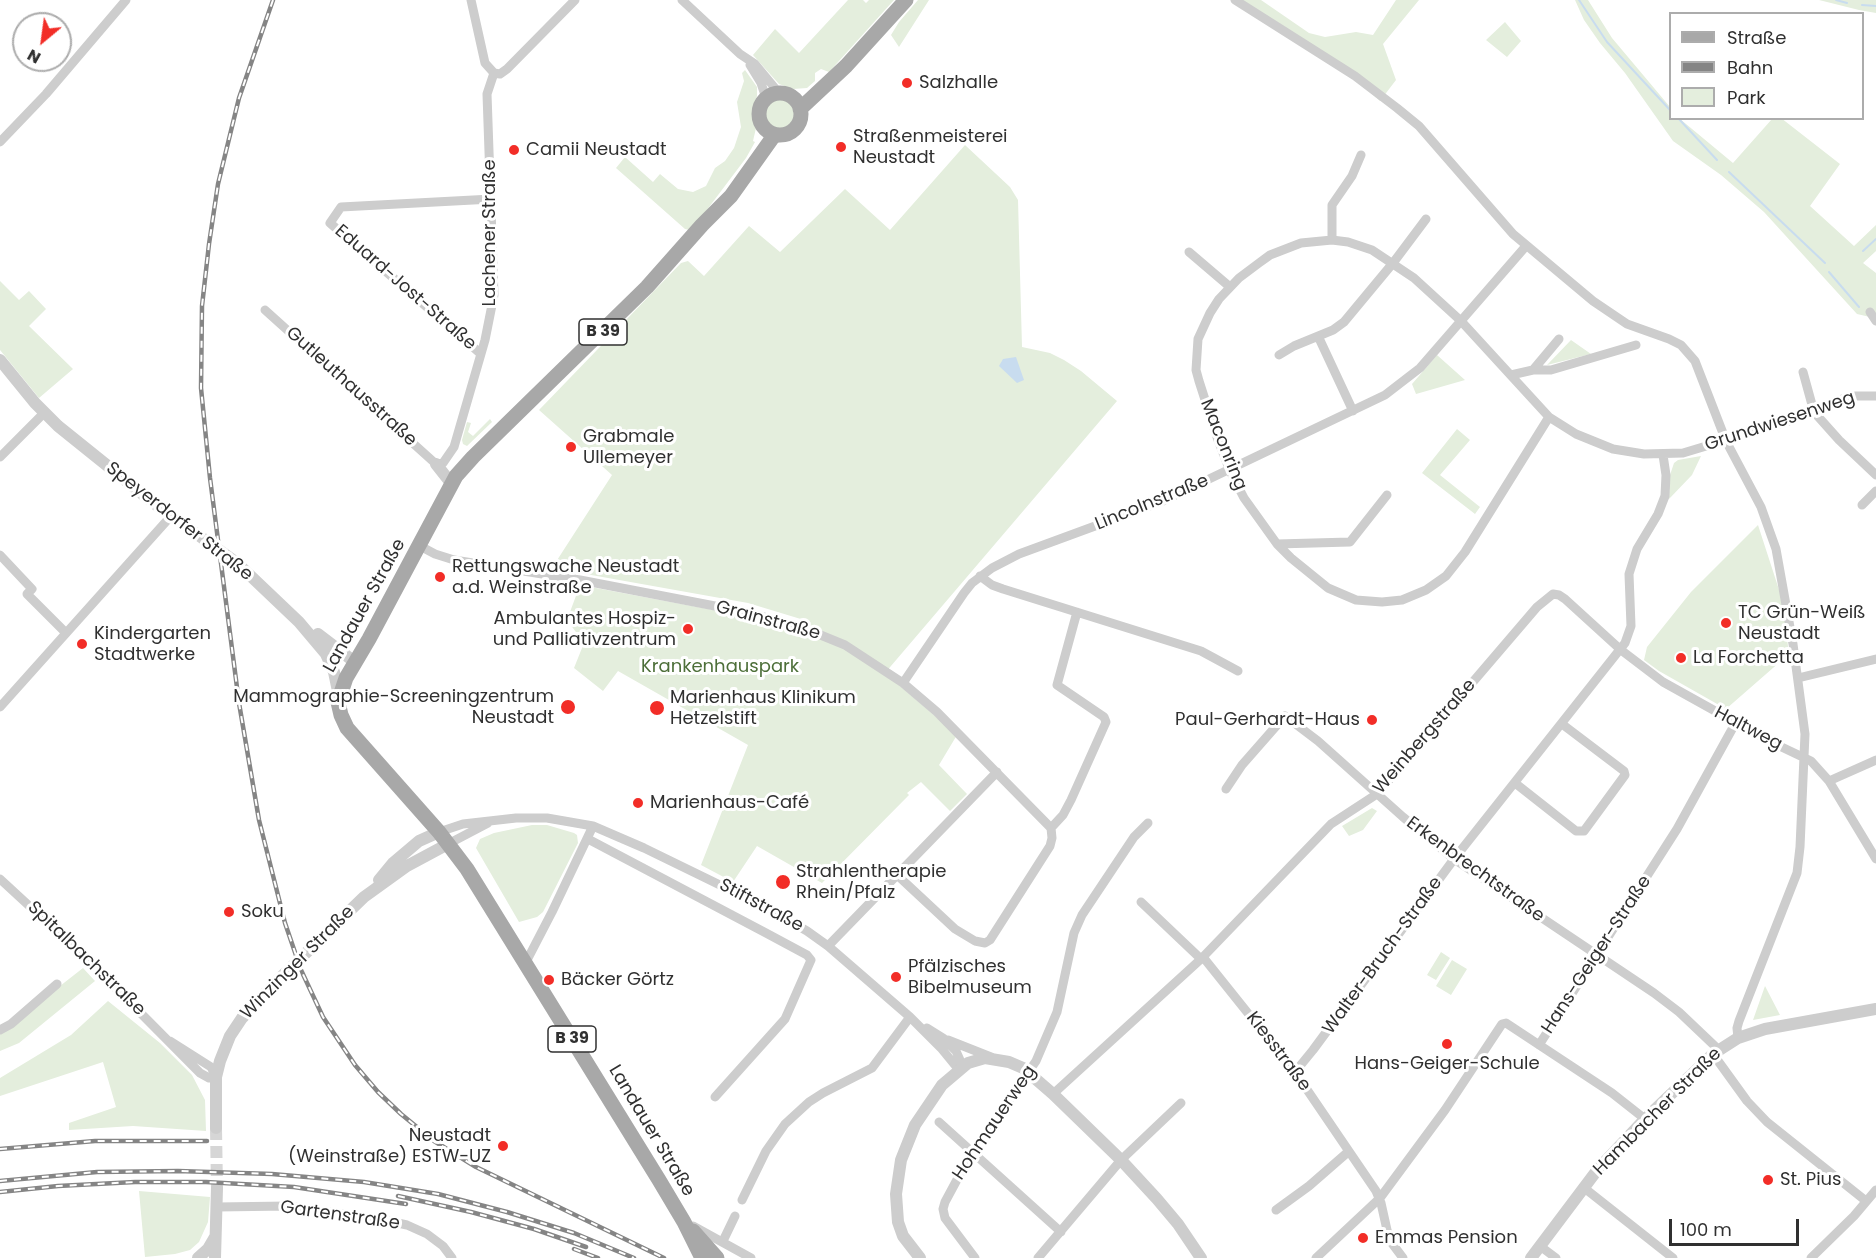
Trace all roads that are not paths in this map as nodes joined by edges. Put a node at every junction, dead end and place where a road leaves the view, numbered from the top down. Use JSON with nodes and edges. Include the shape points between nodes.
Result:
{"nodes":[{"id":1,"x":126,"y":0,"type":"edge"},
{"id":2,"x":471,"y":0,"type":"edge"},
{"id":3,"x":575,"y":0,"type":"edge"},
{"id":4,"x":682,"y":0,"type":"edge"},
{"id":5,"x":906,"y":0,"type":"edge"},
{"id":6,"x":1235,"y":0,"type":"edge"},
{"id":7,"x":494,"y":73,"type":"junction"},
{"id":8,"x":772,"y":96,"type":"junction"},
{"id":9,"x":798,"y":104,"type":"junction"},
{"id":10,"x":771,"y":131,"type":"junction"},
{"id":11,"x":0,"y":142,"type":"edge"},
{"id":12,"x":1361,"y":155,"type":"dead end"},
{"id":13,"x":492,"y":198,"type":"junction"},
{"id":14,"x":1426,"y":219,"type":"dead end"},
{"id":15,"x":1332,"y":240,"type":"junction"},
{"id":16,"x":1526,"y":246,"type":"junction"},
{"id":17,"x":1189,"y":252,"type":"dead end"},
{"id":18,"x":1393,"y":263,"type":"junction"},
{"id":19,"x":1230,"y":287,"type":"junction"},
{"id":20,"x":265,"y":310,"type":"dead end"},
{"id":21,"x":1870,"y":312,"type":"dead end"},
{"id":22,"x":1461,"y":321,"type":"junction"},
{"id":23,"x":1876,"y":321,"type":"edge"},
{"id":24,"x":1318,"y":336,"type":"junction"},
{"id":25,"x":1559,"y":339,"type":"dead end"},
{"id":26,"x":1636,"y":345,"type":"dead end"},
{"id":27,"x":481,"y":354,"type":"junction"},
{"id":28,"x":1280,"y":356,"type":"dead end"},
{"id":29,"x":0,"y":360,"type":"edge"},
{"id":30,"x":1533,"y":370,"type":"junction"},
{"id":31,"x":1803,"y":372,"type":"dead end"},
{"id":32,"x":1511,"y":375,"type":"junction"},
{"id":33,"x":1876,"y":396,"type":"edge"},
{"id":34,"x":1353,"y":411,"type":"junction"},
{"id":35,"x":1814,"y":412,"type":"junction"},
{"id":36,"x":44,"y":413,"type":"junction"},
{"id":37,"x":1549,"y":417,"type":"junction"},
{"id":38,"x":1726,"y":441,"type":"junction"},
{"id":39,"x":454,"y":447,"type":"junction"},
{"id":40,"x":1663,"y":455,"type":"junction"},
{"id":41,"x":0,"y":457,"type":"edge"},
{"id":42,"x":436,"y":464,"type":"junction"},
{"id":43,"x":466,"y":464,"type":"junction"},
{"id":44,"x":1230,"y":471,"type":"junction"},
{"id":45,"x":1876,"y":475,"type":"edge"},
{"id":46,"x":454,"y":480,"type":"junction"},
{"id":47,"x":1876,"y":491,"type":"edge"},
{"id":48,"x":1387,"y":495,"type":"dead end"},
{"id":49,"x":1862,"y":505,"type":"dead end"},
{"id":50,"x":171,"y":516,"type":"junction"},
{"id":51,"x":1276,"y":544,"type":"junction"},
{"id":52,"x":420,"y":546,"type":"junction"},
{"id":53,"x":0,"y":555,"type":"edge"},
{"id":54,"x":980,"y":576,"type":"junction"},
{"id":55,"x":1077,"y":612,"type":"junction"},
{"id":56,"x":299,"y":622,"type":"junction"},
{"id":57,"x":66,"y":633,"type":"junction"},
{"id":58,"x":1621,"y":650,"type":"junction"},
{"id":59,"x":1876,"y":659,"type":"edge"},
{"id":60,"x":356,"y":663,"type":"junction"},
{"id":61,"x":1238,"y":671,"type":"dead end"},
{"id":62,"x":1798,"y":678,"type":"junction"},
{"id":63,"x":903,"y":683,"type":"junction"},
{"id":64,"x":339,"y":696,"type":"junction"},
{"id":65,"x":0,"y":707,"type":"edge"},
{"id":66,"x":1736,"y":722,"type":"junction"},
{"id":67,"x":1562,"y":724,"type":"junction"},
{"id":68,"x":1804,"y":758,"type":"junction"},
{"id":69,"x":1876,"y":760,"type":"edge"},
{"id":70,"x":997,"y":772,"type":"junction"},
{"id":71,"x":1829,"y":781,"type":"junction"},
{"id":72,"x":1515,"y":783,"type":"junction"},
{"id":73,"x":1226,"y":789,"type":"dead end"},
{"id":74,"x":1377,"y":794,"type":"junction"},
{"id":75,"x":490,"y":822,"type":"junction"},
{"id":76,"x":1148,"y":823,"type":"dead end"},
{"id":77,"x":593,"y":826,"type":"junction"},
{"id":78,"x":1051,"y":828,"type":"junction"},
{"id":79,"x":439,"y":832,"type":"junction"},
{"id":80,"x":588,"y":839,"type":"junction"},
{"id":81,"x":448,"y":844,"type":"junction"},
{"id":82,"x":1454,"y":859,"type":"junction"},
{"id":83,"x":1876,"y":859,"type":"edge"},
{"id":84,"x":896,"y":874,"type":"junction"},
{"id":85,"x":0,"y":879,"type":"edge"},
{"id":86,"x":364,"y":897,"type":"junction"},
{"id":87,"x":1141,"y":902,"type":"dead end"},
{"id":88,"x":828,"y":946,"type":"junction"},
{"id":89,"x":1596,"y":954,"type":"junction"},
{"id":90,"x":1202,"y":958,"type":"junction"},
{"id":91,"x":525,"y":964,"type":"junction"},
{"id":92,"x":57,"y":984,"type":"dead end"},
{"id":93,"x":1876,"y":1009,"type":"edge"},
{"id":94,"x":910,"y":1017,"type":"junction"},
{"id":95,"x":0,"y":1029,"type":"edge"},
{"id":96,"x":943,"y":1038,"type":"junction"},
{"id":97,"x":1738,"y":1038,"type":"junction"},
{"id":98,"x":1539,"y":1045,"type":"junction"},
{"id":99,"x":1716,"y":1052,"type":"junction"},
{"id":100,"x":996,"y":1059,"type":"junction"},
{"id":101,"x":959,"y":1070,"type":"junction"},
{"id":102,"x":1295,"y":1072,"type":"junction"},
{"id":103,"x":1030,"y":1073,"type":"junction"},
{"id":104,"x":216,"y":1077,"type":"junction"},
{"id":105,"x":1053,"y":1094,"type":"junction"},
{"id":106,"x":716,"y":1096,"type":"dead end"},
{"id":107,"x":1181,"y":1102,"type":"dead end"},
{"id":108,"x":1645,"y":1119,"type":"junction"},
{"id":109,"x":939,"y":1122,"type":"dead end"},
{"id":110,"x":216,"y":1128,"type":"tunnel mouth"},
{"id":111,"x":1348,"y":1152,"type":"junction"},
{"id":112,"x":972,"y":1153,"type":"junction"},
{"id":113,"x":1121,"y":1160,"type":"junction"},
{"id":114,"x":1583,"y":1187,"type":"junction"},
{"id":115,"x":216,"y":1188,"type":"tunnel mouth"},
{"id":116,"x":1876,"y":1190,"type":"edge"},
{"id":117,"x":1380,"y":1198,"type":"junction"},
{"id":118,"x":742,"y":1200,"type":"dead end"},
{"id":119,"x":1866,"y":1202,"type":"junction"},
{"id":120,"x":217,"y":1208,"type":"junction"},
{"id":121,"x":1276,"y":1210,"type":"dead end"},
{"id":122,"x":735,"y":1216,"type":"dead end"},
{"id":123,"x":684,"y":1222,"type":"junction"},
{"id":124,"x":217,"y":1230,"type":"junction"},
{"id":125,"x":1061,"y":1232,"type":"junction"},
{"id":126,"x":723,"y":1241,"type":"junction"},
{"id":127,"x":1540,"y":1246,"type":"junction"},
{"id":128,"x":198,"y":1258,"type":"edge"},
{"id":129,"x":215,"y":1258,"type":"edge"},
{"id":130,"x":452,"y":1258,"type":"edge"},
{"id":131,"x":702,"y":1258,"type":"edge"},
{"id":132,"x":717,"y":1258,"type":"edge"},
{"id":133,"x":751,"y":1258,"type":"edge"},
{"id":134,"x":920,"y":1258,"type":"edge"},
{"id":135,"x":975,"y":1258,"type":"edge"},
{"id":136,"x":1038,"y":1258,"type":"edge"},
{"id":137,"x":1201,"y":1258,"type":"edge"},
{"id":138,"x":1316,"y":1258,"type":"edge"},
{"id":139,"x":1403,"y":1258,"type":"edge"},
{"id":140,"x":1531,"y":1258,"type":"edge"},
{"id":141,"x":1556,"y":1258,"type":"edge"},
{"id":142,"x":1673,"y":1258,"type":"edge"},
{"id":143,"x":1811,"y":1258,"type":"edge"}],
"edges":[{"from":1,"to":11,"type":"street","via":[[37,105]]},
{"from":2,"to":7,"type":"street","via":[[485,63]]},
{"from":3,"to":7,"type":"street","via":[[507,69]]},
{"from":4,"to":8,"type":"street","via":[[755,64]]},
{"from":5,"to":9,"type":"main road","via":[[846,66]]},
{"from":6,"to":16,"type":"street","via":[[1355,76],[1419,126]]},
{"from":7,"to":13,"type":"street","name":"Lachener Straße","via":[[487,94]]},
{"from":8,"to":9,"type":"main road","via":[[785,93]]},
{"from":8,"to":10,"type":"main road","name":"Landauer Straße","number":"B 39","via":[[759,116]]},
{"from":9,"to":10,"type":"main road","via":[[801,118],[796,127],[788,134]]},
{"from":10,"to":43,"type":"main road","name":"Landauer Straße","number":"B 39","via":[[702,225],[625,310]]},
{"from":12,"to":15,"type":"street","via":[[1332,205]]},
{"from":13,"to":27,"type":"street","name":"Lachener Straße","via":[[494,295]]},
{"from":13,"to":27,"type":"street","name":"Eduard-Jost-Straße","via":[[341,207],[330,223]]},
{"from":14,"to":18,"type":"street"},
{"from":15,"to":18,"type":"street","name":"Maconring","via":[[1372,250]]},
{"from":15,"to":19,"type":"street","name":"Maconring","via":[[1301,243],[1270,255]]},
{"from":16,"to":22,"type":"street","name":"Lincolnstraße"},
{"from":16,"to":38,"type":"street","via":[[1609,313],[1689,352]]},
{"from":17,"to":19,"type":"street"},
{"from":18,"to":22,"type":"street","name":"Maconring"},
{"from":18,"to":24,"type":"street","via":[[1344,322]]},
{"from":19,"to":44,"type":"street","name":"Maconring","via":[[1205,322],[1196,359],[1199,381]]},
{"from":20,"to":42,"type":"street","name":"Gutleuthausstraße"},
{"from":21,"to":23,"type":"street"},
{"from":22,"to":32,"type":"street","name":"Maconring"},
{"from":22,"to":34,"type":"street","name":"Lincolnstraße","via":[[1408,378]]},
{"from":24,"to":28,"type":"street"},
{"from":24,"to":34,"type":"street"},
{"from":25,"to":30,"type":"street"},
{"from":26,"to":30,"type":"street","via":[[1551,370]]},
{"from":27,"to":39,"type":"street","name":"Lachener Straße"},
{"from":29,"to":36,"type":"street","name":"Speyerdorfer Straße"},
{"from":30,"to":32,"type":"street"},
{"from":31,"to":35,"type":"street"},
{"from":32,"to":37,"type":"street","name":"Maconring"},
{"from":33,"to":35,"type":"street","name":"Grundwiesenweg","via":[[1856,396]]},
{"from":34,"to":44,"type":"street","name":"Lincolnstraße"},
{"from":35,"to":38,"type":"street","name":"Grundwiesenweg"},
{"from":35,"to":45,"type":"street"},
{"from":36,"to":41,"type":"street"},
{"from":36,"to":50,"type":"street","name":"Speyerdorfer Straße"},
{"from":37,"to":40,"type":"street","name":"Grundwiesenweg","via":[[1600,445],[1630,453]]},
{"from":37,"to":51,"type":"street","name":"Maconring","via":[[1456,564],[1437,584],[1415,596],[1392,602],[1364,602],[1345,596],[1316,580]]},
{"from":38,"to":40,"type":"street","name":"Grundwiesenweg"},
{"from":38,"to":62,"type":"street","via":[[1761,507],[1776,549]]},
{"from":39,"to":42,"type":"street","via":[[443,463]]},
{"from":39,"to":43,"type":"street"},
{"from":40,"to":58,"type":"street","via":[[1665,496],[1632,562],[1629,634]]},
{"from":42,"to":46,"type":"street"},
{"from":43,"to":46,"type":"main road","name":"Landauer Straße","number":"B 39"},
{"from":44,"to":51,"type":"street","name":"Maconring"},
{"from":44,"to":54,"type":"street","name":"Lincolnstraße","via":[[1163,501],[1019,554]]},
{"from":46,"to":52,"type":"main road","name":"Landauer Straße","number":"B 39"},
{"from":47,"to":49,"type":"street"},
{"from":48,"to":51,"type":"street","via":[[1350,542]]},
{"from":50,"to":56,"type":"street","name":"Speyerdorfer Straße","via":[[237,563]]},
{"from":50,"to":57,"type":"street"},
{"from":52,"to":60,"type":"main road","name":"Landauer Straße","number":"B 39"},
{"from":52,"to":63,"type":"street","name":"Grainstraße","via":[[454,560],[580,580],[801,627],[845,645]]},
{"from":53,"to":57,"type":"street","via":[[32,589],[27,594]]},
{"from":54,"to":55,"type":"street","via":[[992,585]]},
{"from":54,"to":63,"type":"street","name":"Lincolnstraße","via":[[964,593]]},
{"from":55,"to":61,"type":"street","via":[[1201,651]]},
{"from":55,"to":78,"type":"street","via":[[1057,685],[1106,722],[1071,800]]},
{"from":56,"to":60,"type":"street"},
{"from":56,"to":64,"type":"street","name":"Speyerdorfer Straße","via":[[326,654]]},
{"from":57,"to":65,"type":"street"},
{"from":58,"to":66,"type":"street","name":"Haltweg","via":[[1663,682]]},
{"from":58,"to":67,"type":"street","name":"Walter-Bruch-Straße"},
{"from":58,"to":74,"type":"street","name":"Weinbergstraße","via":[[1565,599],[1550,595]]},
{"from":59,"to":62,"type":"street"},
{"from":60,"to":64,"type":"main road","name":"Landauer Straße","number":"B 39"},
{"from":62,"to":68,"type":"street"},
{"from":63,"to":70,"type":"street","name":"Grainstraße"},
{"from":64,"to":79,"type":"main road","name":"Landauer Straße","number":"B 39","via":[[347,728]]},
{"from":66,"to":68,"type":"street","name":"Haltweg"},
{"from":66,"to":89,"type":"street","name":"Hans-Geiger-Straße","via":[[1677,829]]},
{"from":67,"to":72,"type":"street","name":"Walter-Bruch-Straße"},
{"from":67,"to":72,"type":"street","via":[[1625,775],[1584,831],[1576,831]]},
{"from":68,"to":71,"type":"street"},
{"from":68,"to":97,"type":"street","name":"Haltweg","via":[[1797,873],[1739,1022]]},
{"from":69,"to":71,"type":"street"},
{"from":70,"to":78,"type":"street","name":"Grainstraße"},
{"from":70,"to":84,"type":"street"},
{"from":71,"to":83,"type":"street"},
{"from":72,"to":82,"type":"street","name":"Walter-Bruch-Straße"},
{"from":73,"to":74,"type":"street","name":"Erkenbrechtstraße","via":[[1285,716]]},
{"from":74,"to":82,"type":"street","name":"Erkenbrechtstraße"},
{"from":74,"to":90,"type":"street","name":"Weinbergstraße","via":[[1331,824]]},
{"from":75,"to":77,"type":"street","name":"Stiftstraße","via":[[547,818]]},
{"from":75,"to":79,"type":"street","name":"Stiftstraße","via":[[463,824]]},
{"from":75,"to":81,"type":"street","name":"Stiftstraße"},
{"from":76,"to":103,"type":"street","name":"Hohmauerweg","via":[[1128,845],[1078,924],[1057,1012]]},
{"from":77,"to":80,"type":"street"},
{"from":77,"to":88,"type":"street","name":"Stiftstraße","via":[[755,902]]},
{"from":78,"to":84,"type":"street","via":[[1050,846],[985,943],[955,929]]},
{"from":79,"to":81,"type":"main road","name":"Landauer Straße","number":"B 39"},
{"from":79,"to":86,"type":"street","via":[[425,837],[393,863]]},
{"from":80,"to":91,"type":"street"},
{"from":80,"to":106,"type":"street","via":[[810,958],[790,1009],[778,1028]]},
{"from":81,"to":86,"type":"street","name":"Winzinger Straße","via":[[407,866]]},
{"from":81,"to":91,"type":"main road","name":"Landauer Straße","number":"B 39"},
{"from":82,"to":89,"type":"street","name":"Erkenbrechtstraße"},
{"from":82,"to":102,"type":"street","name":"Walter-Bruch-Straße"},
{"from":84,"to":88,"type":"street"},
{"from":85,"to":104,"type":"street","name":"Spitalbachstraße","via":[[171,1041],[211,1067]]},
{"from":86,"to":104,"type":"street","name":"Winzinger Straße","via":[[242,1018],[223,1050]]},
{"from":87,"to":90,"type":"street"},
{"from":88,"to":94,"type":"street","name":"Stiftstraße"},
{"from":89,"to":98,"type":"street","name":"Hans-Geiger-Straße"},
{"from":89,"to":99,"type":"street","name":"Erkenbrechtstraße","via":[[1679,1012]]},
{"from":90,"to":102,"type":"street","name":"Kiesstraße"},
{"from":90,"to":105,"type":"street","name":"Weinbergstraße"},
{"from":91,"to":123,"type":"main road","name":"Landauer Straße","number":"B 39"},
{"from":92,"to":95,"type":"street"},
{"from":93,"to":97,"type":"street","name":"Hambacher Straße","via":[[1765,1029]]},
{"from":94,"to":96,"type":"street","name":"Stiftstraße"},
{"from":94,"to":101,"type":"street","name":"Stiftstraße"},
{"from":94,"to":118,"type":"street","via":[[868,1071],[823,1093],[785,1124],[766,1151]]},
{"from":96,"to":100,"type":"street","name":"Stiftstraße"},
{"from":96,"to":101,"type":"street","name":"Stiftstraße","via":[[958,1055]]},
{"from":97,"to":99,"type":"street","name":"Hambacher Straße"},
{"from":98,"to":108,"type":"street"},
{"from":98,"to":117,"type":"street","name":"Hans-Geiger-Straße","via":[[1502,1024]]},
{"from":99,"to":108,"type":"street","name":"Hambacher Straße"},
{"from":99,"to":119,"type":"street","name":"Erkenbrechtstraße","via":[[1747,1101],[1767,1122]]},
{"from":100,"to":101,"type":"street","via":[[975,1060]]},
{"from":100,"to":103,"type":"street"},
{"from":101,"to":134,"type":"street","via":[[942,1085],[919,1118],[898,1174],[898,1222],[903,1236]]},
{"from":102,"to":111,"type":"street","name":"Kiesstraße"},
{"from":103,"to":105,"type":"street"},
{"from":103,"to":112,"type":"street","name":"Hohmauerweg"},
{"from":104,"to":110,"type":"street","name":"Winzinger Straße"},
{"from":105,"to":113,"type":"street"},
{"from":107,"to":113,"type":"street"},
{"from":108,"to":114,"type":"street","name":"Hambacher Straße"},
{"from":109,"to":112,"type":"street"},
{"from":111,"to":117,"type":"street","name":"Kiesstraße"},
{"from":111,"to":121,"type":"street"},
{"from":112,"to":125,"type":"street"},
{"from":112,"to":135,"type":"street","name":"Hohmauerweg","via":[[943,1213]]},
{"from":113,"to":125,"type":"street"},
{"from":113,"to":137,"type":"street","via":[[1167,1210]]},
{"from":114,"to":127,"type":"street","name":"Hambacher Straße"},
{"from":114,"to":142,"type":"street"},
{"from":115,"to":120,"type":"street"},
{"from":116,"to":119,"type":"street"},
{"from":117,"to":138,"type":"street","name":"Hans-Geiger-Straße"},
{"from":117,"to":139,"type":"street","name":"Kiesstraße","via":[[1387,1230]]},
{"from":119,"to":143,"type":"street"},
{"from":120,"to":124,"type":"street"},
{"from":120,"to":130,"type":"street","name":"Gartenstraße","via":[[288,1206],[384,1220],[427,1234]]},
{"from":122,"to":126,"type":"street"},
{"from":123,"to":126,"type":"street"},
{"from":123,"to":131,"type":"main road","name":"Landauer Straße","number":"B 39"},
{"from":123,"to":132,"type":"main road","name":"Landauer Straße","number":"B 39"},
{"from":124,"to":128,"type":"street","via":[[211,1245]]},
{"from":124,"to":129,"type":"street"},
{"from":125,"to":136,"type":"street"},
{"from":126,"to":133,"type":"street"},
{"from":127,"to":140,"type":"street","name":"Hambacher Straße"},
{"from":127,"to":141,"type":"street"}]}
